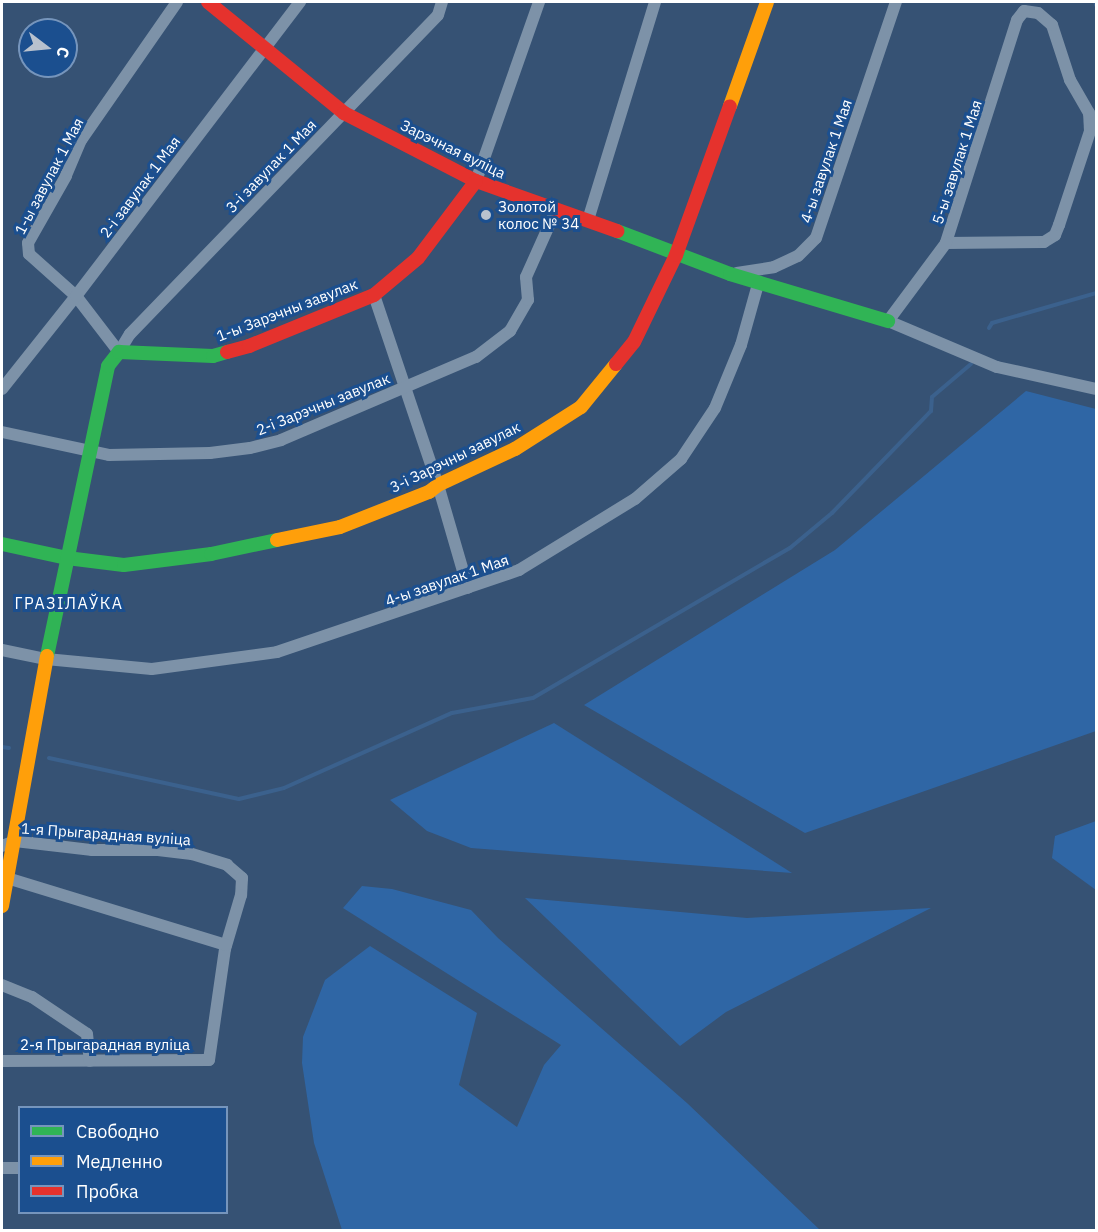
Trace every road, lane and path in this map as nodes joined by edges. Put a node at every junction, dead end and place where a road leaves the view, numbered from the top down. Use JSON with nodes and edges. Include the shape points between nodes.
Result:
{"nodes":[{"id":1,"x":177,"y":2,"type":"edge"},
{"id":2,"x":208,"y":2,"type":"edge"},
{"id":3,"x":300,"y":2,"type":"edge"},
{"id":4,"x":442,"y":2,"type":"edge"},
{"id":5,"x":539,"y":2,"type":"edge"},
{"id":6,"x":655,"y":2,"type":"edge"},
{"id":7,"x":767,"y":2,"type":"edge"},
{"id":8,"x":896,"y":2,"type":"edge"},
{"id":9,"x":265,"y":47,"type":"junction"},
{"id":10,"x":344,"y":113,"type":"junction"},
{"id":11,"x":476,"y":182,"type":"junction"},
{"id":12,"x":556,"y":210,"type":"junction"},
{"id":13,"x":588,"y":220,"type":"junction"},
{"id":14,"x":946,"y":243,"type":"junction"},
{"id":15,"x":676,"y":255,"type":"junction"},
{"id":16,"x":730,"y":274,"type":"junction"},
{"id":17,"x":758,"y":284,"type":"junction"},
{"id":18,"x":374,"y":295,"type":"junction"},
{"id":19,"x":76,"y":296,"type":"junction"},
{"id":20,"x":888,"y":321,"type":"junction"},
{"id":21,"x":119,"y":352,"type":"junction"},
{"id":22,"x":404,"y":388,"type":"junction"},
{"id":23,"x":2,"y":389,"type":"edge"},
{"id":24,"x":1096,"y":389,"type":"edge"},
{"id":25,"x":2,"y":432,"type":"edge"},
{"id":26,"x":89,"y":451,"type":"junction"},
{"id":27,"x":438,"y":484,"type":"junction"},
{"id":28,"x":2,"y":544,"type":"edge"},
{"id":29,"x":67,"y":558,"type":"junction"},
{"id":30,"x":468,"y":588,"type":"junction"},
{"id":31,"x":2,"y":650,"type":"edge"},
{"id":32,"x":46,"y":659,"type":"junction"},
{"id":33,"x":8,"y":843,"type":"edge"},
{"id":34,"x":7,"y":878,"type":"junction"},
{"id":35,"x":2,"y":906,"type":"edge"},
{"id":36,"x":225,"y":945,"type":"junction"},
{"id":37,"x":2,"y":985,"type":"edge"},
{"id":38,"x":90,"y":1060,"type":"junction"},
{"id":39,"x":209,"y":1060,"type":"joint"},
{"id":40,"x":2,"y":1061,"type":"edge"},
{"id":41,"x":2,"y":1168,"type":"edge"},
{"id":42,"x":18,"y":1168,"type":"edge"}],
"edges":[{"from":1,"to":19,"type":"street","name":"1-ы завулак 1 Мая","via":[[81,140],[66,176],[28,243],[29,254]]},
{"from":2,"to":9,"type":"street","name":"Зарэчная вуліца"},
{"from":3,"to":9,"type":"street","name":"2-і завулак 1 Мая"},
{"from":4,"to":10,"type":"street","name":"3-і завулак 1 Мая","via":[[438,15]]},
{"from":5,"to":11,"type":"street","name":"1-ы Зарэчны завулак"},
{"from":6,"to":13,"type":"street"},
{"from":7,"to":15,"type":"street","name":"3-і Зарэчны завулак"},
{"from":8,"to":16,"type":"street","name":"4-ы завулак 1 Мая","via":[[816,238],[798,256],[774,267]]},
{"from":9,"to":10,"type":"street","name":"Зарэчная вуліца"},
{"from":9,"to":19,"type":"street","name":"2-і завулак 1 Мая"},
{"from":10,"to":11,"type":"street","name":"Зарэчная вуліца"},
{"from":10,"to":21,"type":"street","name":"3-і завулак 1 Мая","via":[[130,334]]},
{"from":11,"to":12,"type":"street","name":"Зарэчная вуліца"},
{"from":11,"to":18,"type":"street","name":"1-ы Зарэчны завулак","via":[[418,258]]},
{"from":12,"to":13,"type":"street","name":"Зарэчная вуліца"},
{"from":12,"to":22,"type":"street","name":"2-і Зарэчны завулак","via":[[526,277],[528,300],[510,331],[476,357]]},
{"from":13,"to":15,"type":"street","name":"Зарэчная вуліца"},
{"from":14,"to":14,"type":"street","name":"5-ы завулак 1 Мая","via":[[1044,242],[1055,235],[1059,225],[1090,131],[1089,112],[1070,80],[1052,25],[1038,12],[1024,11],[1017,20]]},
{"from":14,"to":20,"type":"street","name":"5-ы завулак 1 Мая"},
{"from":15,"to":16,"type":"street","name":"Зарэчная вуліца"},
{"from":15,"to":27,"type":"street","name":"3-і Зарэчны завулак","via":[[634,342],[582,407],[515,449]]},
{"from":16,"to":17,"type":"street","name":"Зарэчная вуліца"},
{"from":17,"to":20,"type":"street","name":"Зарэчная вуліца"},
{"from":17,"to":30,"type":"street","name":"4-ы завулак 1 Мая","via":[[741,345],[715,408],[681,459],[635,499],[519,570]]},
{"from":18,"to":21,"type":"street","name":"1-ы Зарэчны завулак","via":[[249,346],[213,356]]},
{"from":18,"to":22,"type":"street"},
{"from":19,"to":21,"type":"street","name":"1-ы завулак 1 Мая"},
{"from":19,"to":23,"type":"street","name":"2-і завулак 1 Мая"},
{"from":20,"to":24,"type":"street","via":[[997,367]]},
{"from":21,"to":26,"type":"street","via":[[108,366]]},
{"from":22,"to":26,"type":"street","name":"2-і Зарэчны завулак","via":[[281,440],[250,448],[155,455]]},
{"from":22,"to":27,"type":"street"},
{"from":25,"to":26,"type":"street","name":"2-і Зарэчны завулак"},
{"from":26,"to":29,"type":"street"},
{"from":27,"to":29,"type":"street","name":"3-і Зарэчны завулак","via":[[429,492],[340,527],[210,554],[124,565]]},
{"from":27,"to":30,"type":"street"},
{"from":28,"to":29,"type":"street","name":"3-і Зарэчны завулак"},
{"from":29,"to":32,"type":"street"},
{"from":30,"to":32,"type":"street","name":"4-ы завулак 1 Мая","via":[[276,652],[152,669]]},
{"from":31,"to":32,"type":"street","name":"4-ы завулак 1 Мая"},
{"from":32,"to":33,"type":"street"},
{"from":33,"to":34,"type":"street"},
{"from":33,"to":36,"type":"street","name":"1-я Прыгарадная вуліца","via":[[92,850],[158,850],[192,854],[227,865],[242,878]]},
{"from":34,"to":35,"type":"street"},
{"from":34,"to":36,"type":"street"},
{"from":36,"to":39,"type":"street","name":"1-я Прыгарадная вуліца"},
{"from":37,"to":38,"type":"street","via":[[32,997],[87,1034]]},
{"from":38,"to":39,"type":"street","name":"2-я Прыгарадная вуліца"},
{"from":38,"to":40,"type":"street","name":"2-я Прыгарадная вуліца"},
{"from":41,"to":42,"type":"street"}]}
